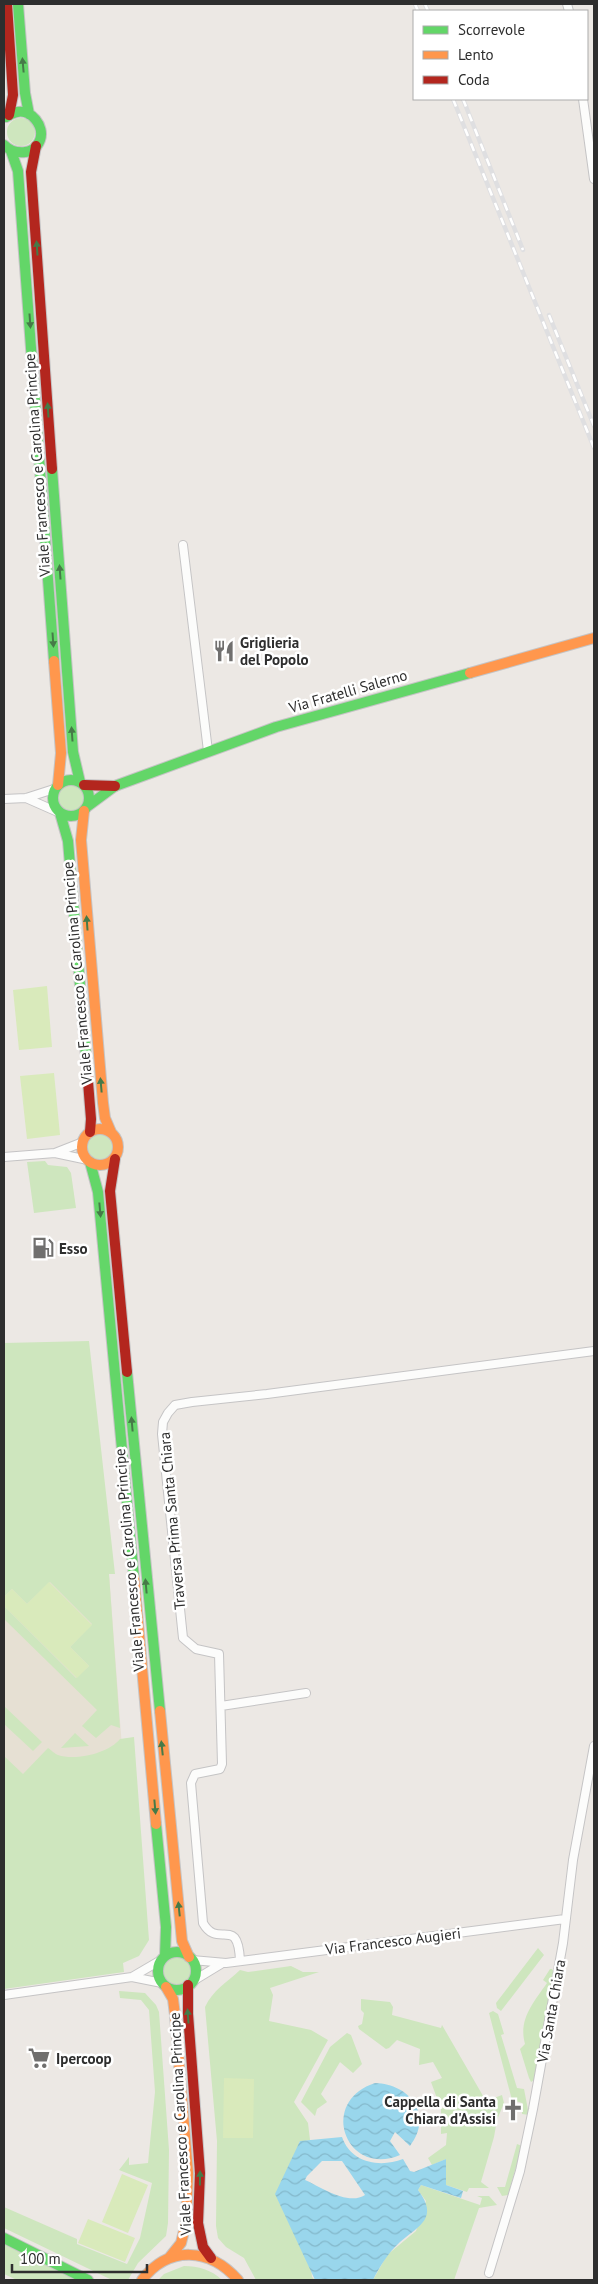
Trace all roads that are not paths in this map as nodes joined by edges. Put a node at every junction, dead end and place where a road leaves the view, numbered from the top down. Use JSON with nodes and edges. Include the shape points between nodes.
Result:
{"nodes":[{"id":1,"x":13,"y":9,"type":"edge"},
{"id":2,"x":582,"y":100,"type":"edge"},
{"id":3,"x":29,"y":114,"type":"junction"},
{"id":4,"x":6,"y":117,"type":"edge"},
{"id":5,"x":36,"y":146,"type":"junction"},
{"id":6,"x":7,"y":148,"type":"edge"},
{"id":7,"x":594,"y":179,"type":"edge"},
{"id":8,"x":183,"y":545,"type":"dead end"},
{"id":9,"x":594,"y":638,"type":"edge"},
{"id":10,"x":208,"y":751,"type":"junction"},
{"id":11,"x":82,"y":784,"type":"junction"},
{"id":12,"x":114,"y":786,"type":"junction"},
{"id":13,"x":56,"y":787,"type":"junction"},
{"id":14,"x":26,"y":798,"type":"junction"},
{"id":15,"x":4,"y":799,"type":"edge"},
{"id":16,"x":86,"y":808,"type":"junction"},
{"id":17,"x":60,"y":813,"type":"junction"},
{"id":18,"x":90,"y":1132,"type":"junction"},
{"id":19,"x":111,"y":1132,"type":"junction"},
{"id":20,"x":83,"y":1142,"type":"junction"},
{"id":21,"x":55,"y":1153,"type":"junction"},
{"id":22,"x":4,"y":1157,"type":"edge"},
{"id":23,"x":115,"y":1159,"type":"junction"},
{"id":24,"x":89,"y":1161,"type":"junction"},
{"id":25,"x":594,"y":1351,"type":"edge"},
{"id":26,"x":306,"y":1693,"type":"dead end"},
{"id":27,"x":221,"y":1706,"type":"junction"},
{"id":28,"x":594,"y":1746,"type":"edge"},
{"id":29,"x":591,"y":1784,"type":"edge"},
{"id":30,"x":565,"y":1919,"type":"junction"},
{"id":31,"x":163,"y":1958,"type":"junction"},
{"id":32,"x":191,"y":1958,"type":"junction"},
{"id":33,"x":240,"y":1961,"type":"junction"},
{"id":34,"x":221,"y":1964,"type":"junction"},
{"id":35,"x":132,"y":1977,"type":"junction"},
{"id":36,"x":190,"y":1983,"type":"junction"},
{"id":37,"x":164,"y":1985,"type":"junction"},
{"id":38,"x":4,"y":1995,"type":"edge"},
{"id":39,"x":4,"y":2238,"type":"edge"},
{"id":40,"x":169,"y":2258,"type":"junction"},
{"id":41,"x":212,"y":2258,"type":"junction"},
{"id":42,"x":490,"y":2274,"type":"dead end"},
{"id":43,"x":88,"y":2280,"type":"edge"},
{"id":44,"x":142,"y":2280,"type":"edge"},
{"id":45,"x":238,"y":2280,"type":"edge"}],
"edges":[{"from":3,"to":1,"type":"street","name":"Viale Francesco e Carolina Principe","one_way":true},
{"from":1,"to":4,"type":"street","name":"Viale Francesco e Carolina Principe","via":[[13,95]]},
{"from":2,"to":7,"type":"street"},
{"from":3,"to":4,"type":"street","name":"Viale Francesco e Carolina Principe","via":[[19,111]]},
{"from":3,"to":5,"type":"street","name":"Viale Francesco e Carolina Principe","via":[[38,120],[41,131]]},
{"from":5,"to":6,"type":"street","name":"Viale Francesco e Carolina Principe","via":[[27,152]]},
{"from":11,"to":5,"type":"street","name":"Viale Francesco e Carolina Principe","one_way":true,"via":[[73,752],[32,182],[32,159]]},
{"from":6,"to":13,"type":"street","name":"Viale Francesco e Carolina Principe","one_way":true,"via":[[18,171],[28,291],[62,753]]},
{"from":8,"to":10,"type":"street"},
{"from":9,"to":10,"type":"street","name":"Via Fratelli Salerno","via":[[353,704]]},
{"from":10,"to":12,"type":"street","name":"Via Fratelli Salerno"},
{"from":11,"to":12,"type":"street","name":"Via Fratelli Salerno"},
{"from":11,"to":13,"type":"street","via":[[69,779]]},
{"from":11,"to":16,"type":"street","name":"Viale Francesco e Carolina Principe","via":[[89,794]]},
{"from":12,"to":16,"type":"street","name":"Via Fratelli Salerno"},
{"from":13,"to":14,"type":"street"},
{"from":13,"to":17,"type":"street","name":"Viale Francesco e Carolina Principe","via":[[52,800]]},
{"from":14,"to":15,"type":"street"},
{"from":14,"to":17,"type":"street"},
{"from":16,"to":17,"type":"street","via":[[75,816]]},
{"from":19,"to":16,"type":"street","name":"Viale Francesco e Carolina Principe","one_way":true,"via":[[103,1103],[90,964],[81,840]]},
{"from":17,"to":18,"type":"street","name":"Viale Francesco e Carolina Principe","via":[[71,870]]},
{"from":18,"to":19,"type":"street","via":[[100,1129]]},
{"from":18,"to":20,"type":"street"},
{"from":19,"to":23,"type":"street","name":"Viale Francesco e Carolina Principe","via":[[118,1142]]},
{"from":20,"to":21,"type":"street"},
{"from":20,"to":24,"type":"street","name":"Viale Francesco e Carolina Principe","via":[[84,1154]]},
{"from":21,"to":22,"type":"street"},
{"from":21,"to":24,"type":"street"},
{"from":23,"to":24,"type":"street","via":[[100,1166]]},
{"from":32,"to":23,"type":"street","name":"Viale Francesco e Carolina Principe","one_way":true,"via":[[182,1941],[147,1595],[110,1191]]},
{"from":24,"to":31,"type":"street","name":"Viale Francesco e Carolina Principe","one_way":true,"via":[[98,1192],[166,1926]]},
{"from":25,"to":27,"type":"street","name":"Traversa Prima Santa Chiara","via":[[175,1405],[163,1422],[162,1434],[182,1632],[183,1638],[196,1649],[219,1654]]},
{"from":26,"to":27,"type":"street"},
{"from":27,"to":33,"type":"street","name":"Traversa Prima Santa Chiara","via":[[222,1764],[220,1769],[195,1774],[191,1790],[203,1923],[214,1934],[236,1938]]},
{"from":28,"to":29,"type":"street","name":"Via Santa Chiara"},
{"from":29,"to":30,"type":"street","name":"Via Santa Chiara","via":[[573,1860]]},
{"from":30,"to":33,"type":"street","name":"Via Francesco Augieri"},
{"from":30,"to":42,"type":"street","name":"Via Santa Chiara","via":[[534,2109]]},
{"from":31,"to":32,"type":"street","via":[[177,1952]]},
{"from":31,"to":35,"type":"street"},
{"from":31,"to":37,"type":"street","name":"Viale Francesco e Carolina Principe","via":[[158,1973]]},
{"from":32,"to":34,"type":"street","name":"Via Francesco Augieri"},
{"from":32,"to":36,"type":"street","name":"Viale Francesco e Carolina Principe","via":[[195,1969]]},
{"from":33,"to":34,"type":"street","name":"Via Francesco Augieri"},
{"from":34,"to":36,"type":"street","name":"Via Francesco Augieri"},
{"from":35,"to":37,"type":"street"},
{"from":35,"to":38,"type":"street"},
{"from":36,"to":37,"type":"street","via":[[178,1990]]},
{"from":41,"to":36,"type":"street","name":"Viale Francesco e Carolina Principe","one_way":true,"via":[[203,2247],[198,2223],[200,2173],[188,2014]]},
{"from":37,"to":40,"type":"street","name":"Viale Francesco e Carolina Principe","via":[[173,1999],[188,2173],[186,2223],[181,2243]]},
{"from":39,"to":43,"type":"street"},
{"from":40,"to":41,"type":"street","via":[[197,2254]]},
{"from":40,"to":44,"type":"street","via":[[152,2268]]},
{"from":41,"to":45,"type":"street"}]}
